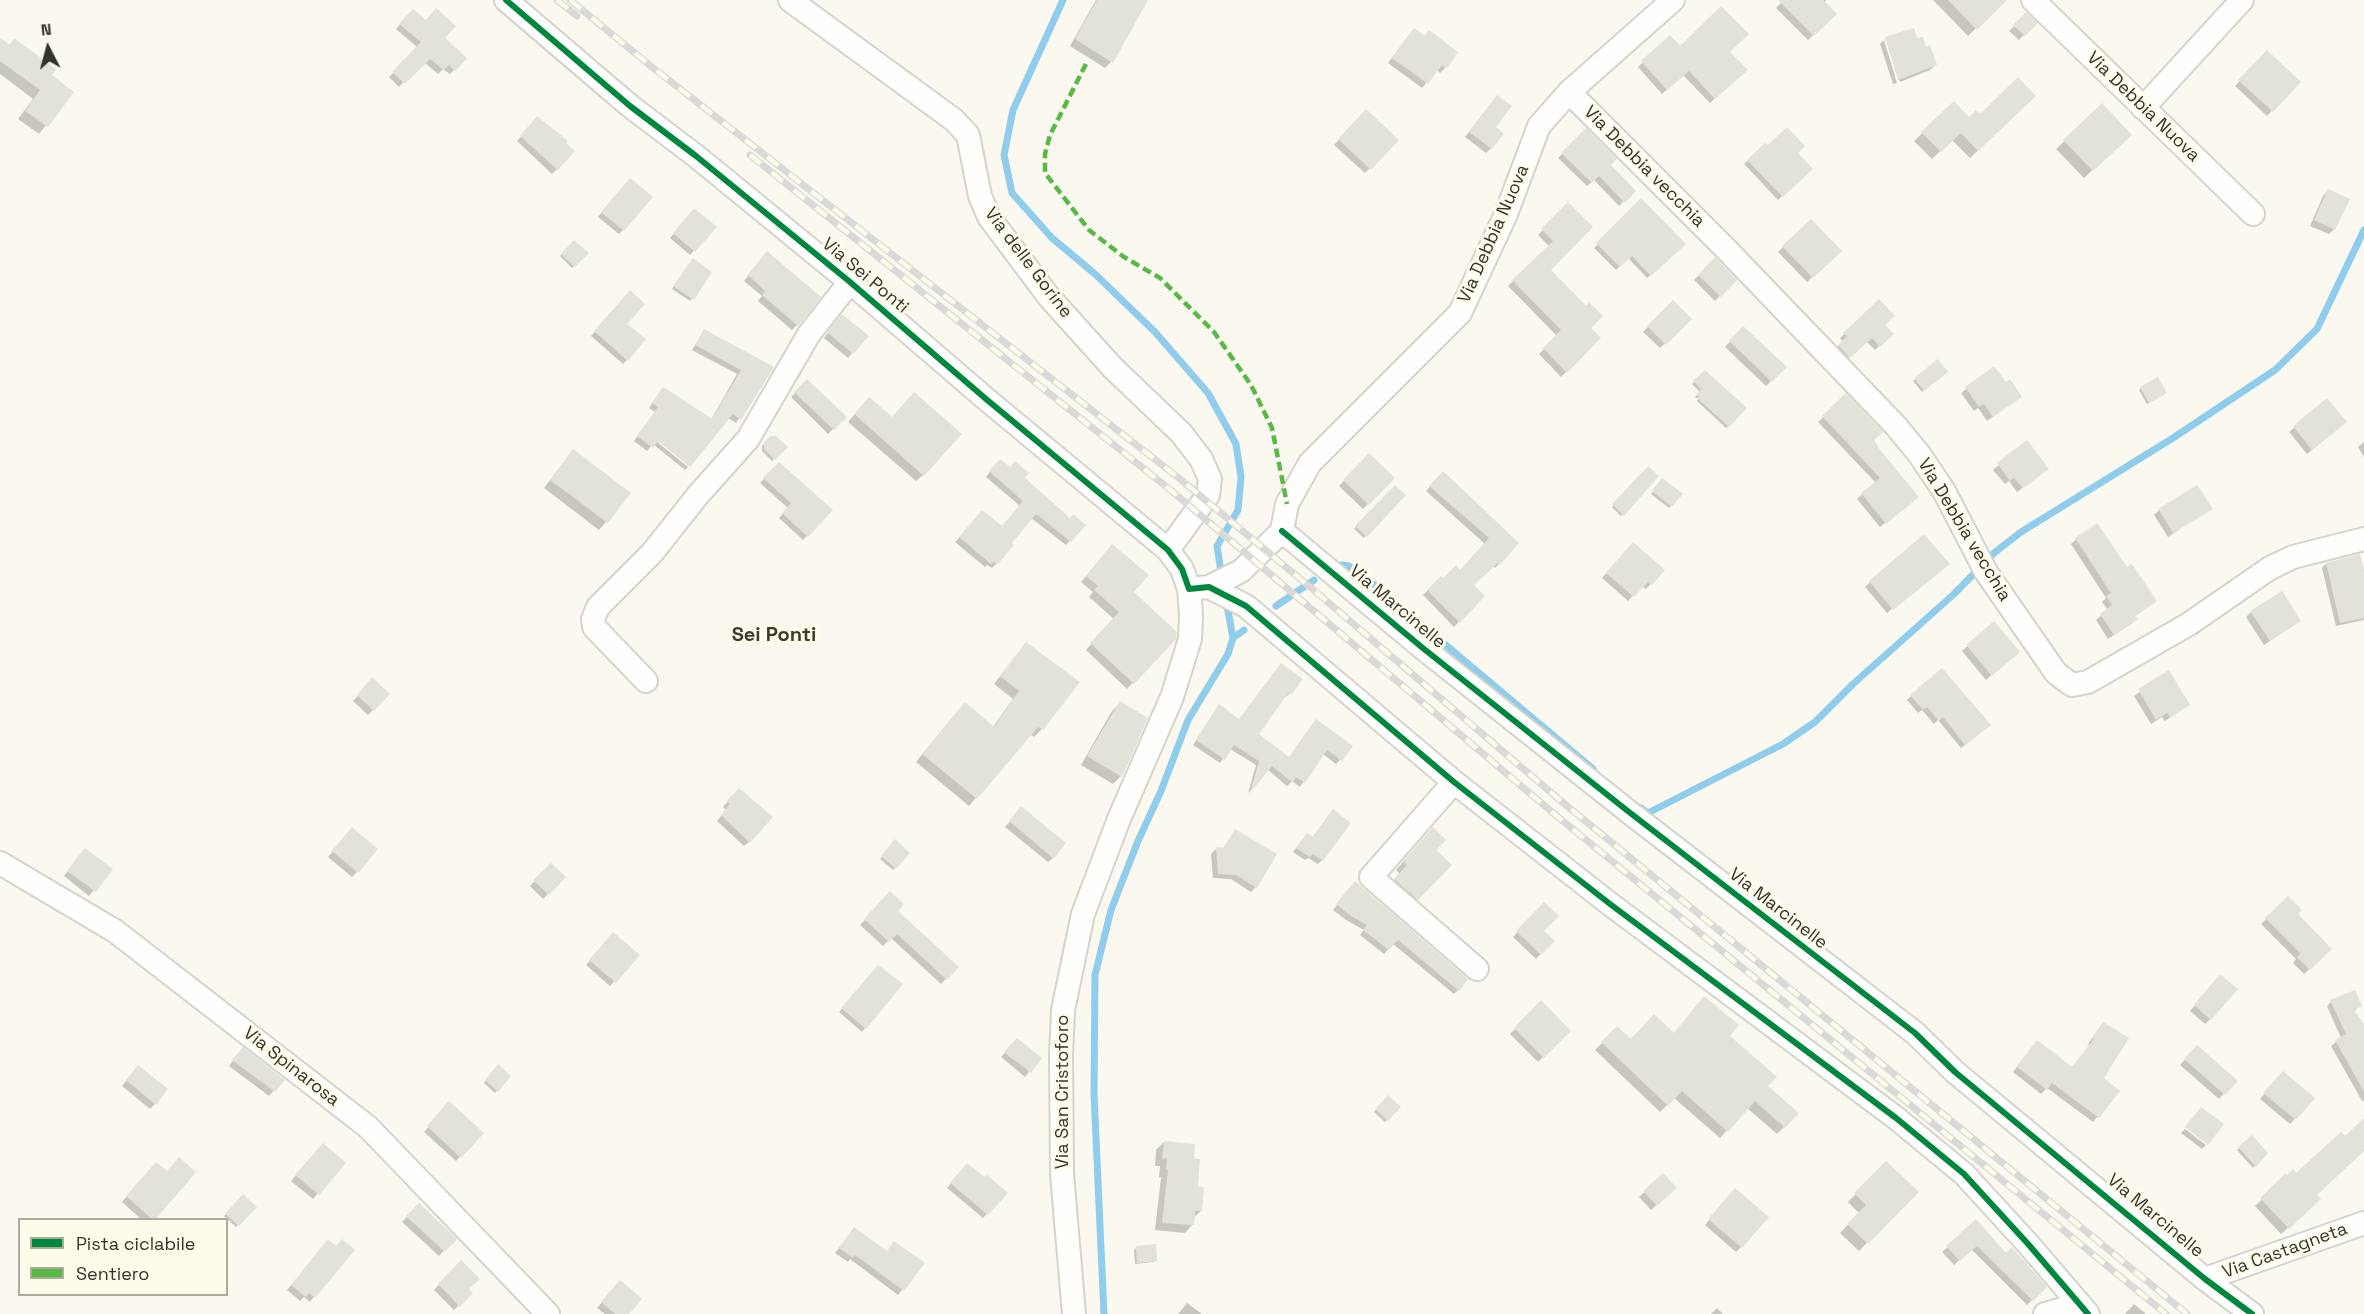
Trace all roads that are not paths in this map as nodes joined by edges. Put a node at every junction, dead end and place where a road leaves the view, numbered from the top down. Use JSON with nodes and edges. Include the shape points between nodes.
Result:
{"nodes":[{"id":1,"x":506,"y":0,"type":"edge"},
{"id":2,"x":790,"y":0,"type":"edge"},
{"id":3,"x":1673,"y":0,"type":"edge"},
{"id":4,"x":2033,"y":0,"type":"edge"},
{"id":5,"x":2242,"y":0,"type":"edge"},
{"id":6,"x":1569,"y":92,"type":"junction"},
{"id":7,"x":2143,"y":108,"type":"junction"},
{"id":8,"x":2253,"y":214,"type":"dead end"},
{"id":9,"x":850,"y":282,"type":"junction"},
{"id":10,"x":1282,"y":531,"type":"junction"},
{"id":11,"x":2364,"y":539,"type":"edge"},
{"id":12,"x":1168,"y":550,"type":"junction"},
{"id":13,"x":1199,"y":588,"type":"junction"},
{"id":14,"x":1190,"y":639,"type":"joint"},
{"id":15,"x":646,"y":681,"type":"dead end"},
{"id":16,"x":1454,"y":782,"type":"junction"},
{"id":17,"x":0,"y":863,"type":"edge"},
{"id":18,"x":1477,"y":969,"type":"dead end"},
{"id":19,"x":2364,"y":1223,"type":"edge"},
{"id":20,"x":2205,"y":1279,"type":"junction"},
{"id":21,"x":2084,"y":1309,"type":"edge"},
{"id":22,"x":548,"y":1314,"type":"edge"},
{"id":23,"x":1074,"y":1314,"type":"edge"},
{"id":24,"x":2044,"y":1314,"type":"edge"},
{"id":25,"x":2252,"y":1314,"type":"edge"}],
"edges":[{"from":1,"to":9,"type":"street","name":"Via Sei Ponti","via":[[630,106]]},
{"from":2,"to":12,"type":"street","name":"Via delle Gorine","via":[[954,120],[968,135],[980,196],[989,217],[1049,297],[1112,367],[1181,433],[1201,459],[1210,479],[1208,495]]},
{"from":3,"to":6,"type":"street","name":"Via Debbia Nuova"},
{"from":4,"to":7,"type":"street","name":"Via Debbia Nuova"},
{"from":5,"to":7,"type":"street"},
{"from":6,"to":10,"type":"street","name":"Via Debbia Nuova","via":[[1539,126],[1506,214],[1460,313],[1310,463],[1287,504]]},
{"from":6,"to":11,"type":"street","name":"Via Debbia vecchia","via":[[1896,426],[1944,491],[1983,566],[2056,673],[2072,685],[2088,682],[2189,624],[2270,568],[2293,557]]},
{"from":7,"to":8,"type":"street","name":"Via Debbia Nuova"},
{"from":9,"to":12,"type":"street","name":"Via Sei Ponti"},
{"from":9,"to":15,"type":"street","via":[[809,334],[748,439],[652,553],[598,607],[594,627]]},
{"from":10,"to":13,"type":"street","via":[[1241,571]]},
{"from":10,"to":20,"type":"street","name":"Via Marcinelle","via":[[1629,812],[1915,1034],[1955,1072]]},
{"from":12,"to":13,"type":"street","name":"Via Sei Ponti"},
{"from":13,"to":14,"type":"street","name":"Via Sei Ponti","via":[[1191,615]]},
{"from":13,"to":16,"type":"street","via":[[1246,606]]},
{"from":14,"to":23,"type":"street","name":"Via San Cristoforo","via":[[1172,697],[1083,914],[1063,1010],[1062,1174]]},
{"from":16,"to":18,"type":"street","via":[[1371,877]]},
{"from":16,"to":21,"type":"street","via":[[1964,1174]]},
{"from":17,"to":22,"type":"street","name":"Via Spinarosa","via":[[115,931],[368,1127]]},
{"from":19,"to":20,"type":"street","name":"Via Castagneta"},
{"from":20,"to":25,"type":"street","name":"Via Marcinelle"},
{"from":21,"to":24,"type":"street"}]}
